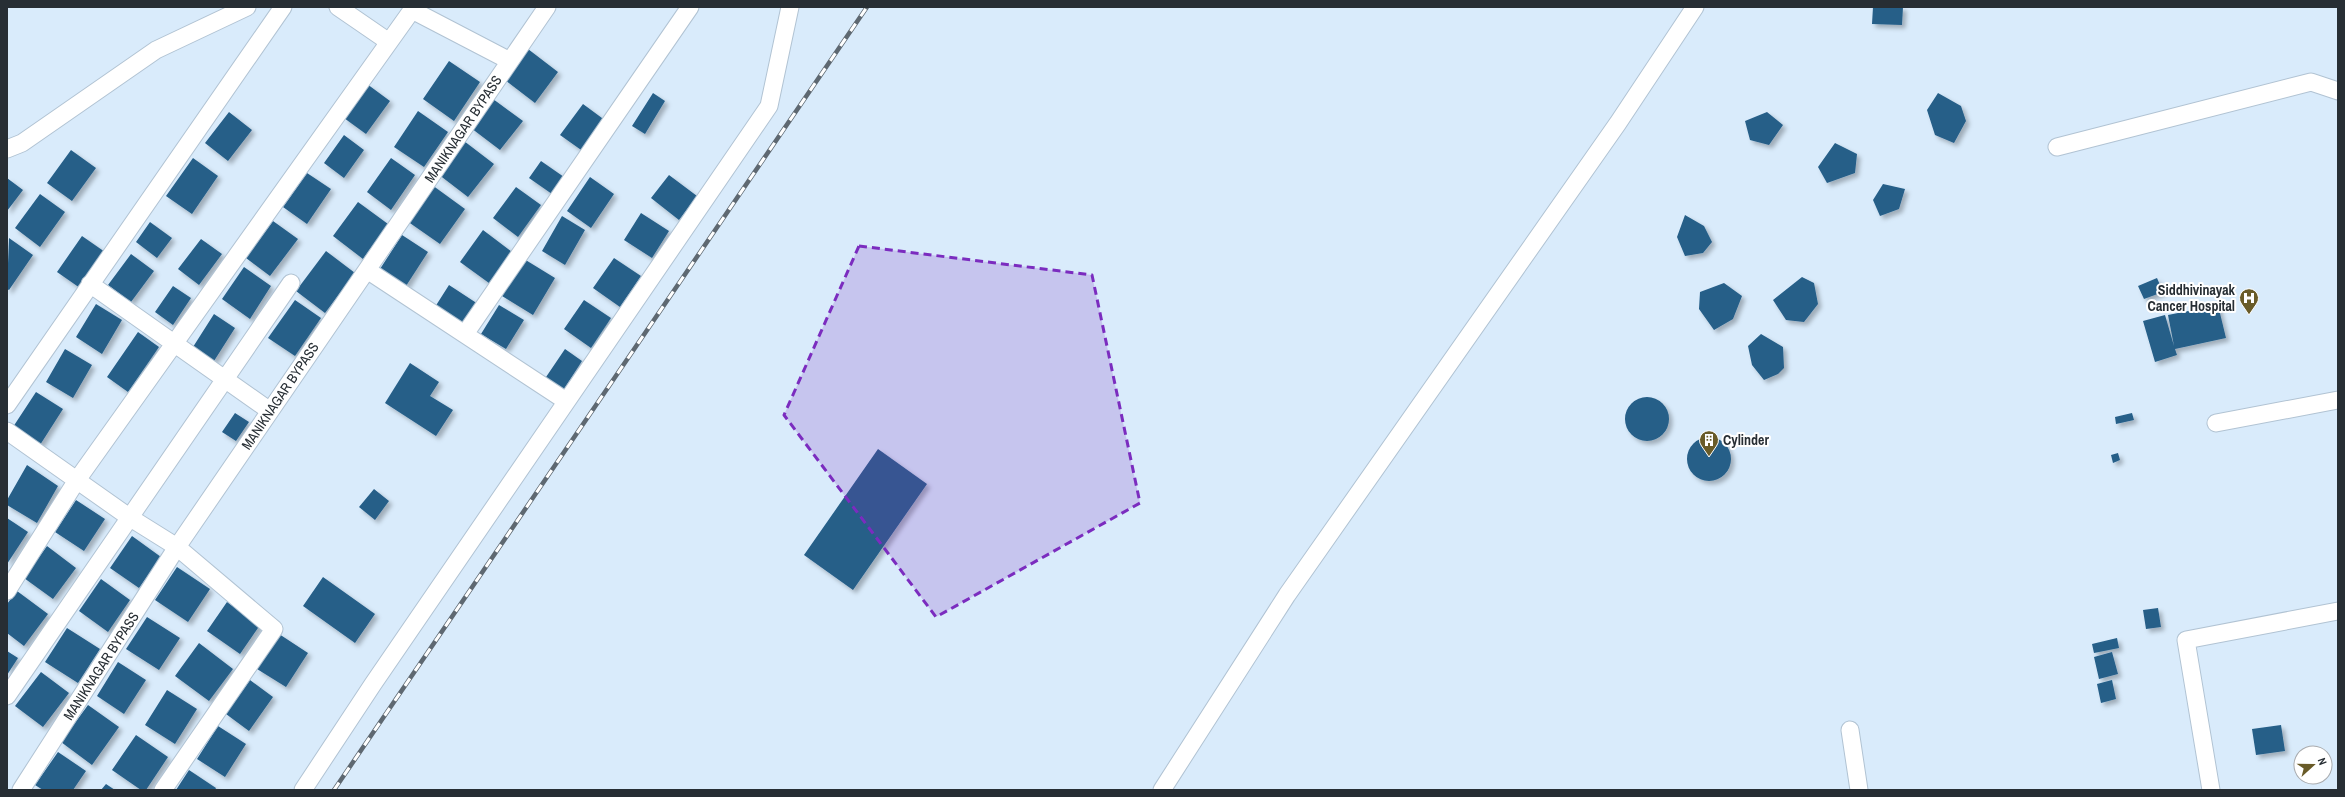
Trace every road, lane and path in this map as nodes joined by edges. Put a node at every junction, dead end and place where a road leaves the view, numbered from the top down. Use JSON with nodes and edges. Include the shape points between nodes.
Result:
{"nodes":[{"id":1,"x":247,"y":7,"type":"edge"},
{"id":2,"x":283,"y":7,"type":"edge"},
{"id":3,"x":338,"y":7,"type":"edge"},
{"id":4,"x":547,"y":7,"type":"edge"},
{"id":5,"x":690,"y":7,"type":"edge"},
{"id":6,"x":790,"y":7,"type":"edge"},
{"id":7,"x":1695,"y":7,"type":"edge"},
{"id":8,"x":389,"y":42,"type":"junction"},
{"id":9,"x":510,"y":61,"type":"junction"},
{"id":10,"x":2338,"y":91,"type":"edge"},
{"id":11,"x":2057,"y":147,"type":"dead end"},
{"id":12,"x":7,"y":149,"type":"edge"},
{"id":13,"x":367,"y":270,"type":"junction"},
{"id":14,"x":291,"y":282,"type":"dead end"},
{"id":15,"x":90,"y":284,"type":"junction"},
{"id":16,"x":465,"y":334,"type":"junction"},
{"id":17,"x":174,"y":344,"type":"junction"},
{"id":18,"x":225,"y":379,"type":"junction"},
{"id":19,"x":2338,"y":400,"type":"edge"},
{"id":20,"x":566,"y":401,"type":"junction"},
{"id":21,"x":7,"y":405,"type":"edge"},
{"id":22,"x":270,"y":411,"type":"junction"},
{"id":23,"x":2216,"y":423,"type":"dead end"},
{"id":24,"x":7,"y":431,"type":"edge"},
{"id":25,"x":77,"y":480,"type":"junction"},
{"id":26,"x":128,"y":516,"type":"junction"},
{"id":27,"x":177,"y":547,"type":"junction"},
{"id":28,"x":7,"y":591,"type":"edge"},
{"id":29,"x":2338,"y":611,"type":"edge"},
{"id":30,"x":7,"y":696,"type":"edge"},
{"id":31,"x":1850,"y":730,"type":"dead end"},
{"id":32,"x":21,"y":790,"type":"edge"},
{"id":33,"x":162,"y":790,"type":"edge"},
{"id":34,"x":303,"y":790,"type":"edge"},
{"id":35,"x":1162,"y":790,"type":"edge"},
{"id":36,"x":1860,"y":790,"type":"edge"},
{"id":37,"x":2211,"y":790,"type":"edge"}],
"edges":[{"from":1,"to":12,"type":"street","via":[[156,50],[22,143]]},
{"from":2,"to":15,"type":"street"},
{"from":3,"to":8,"type":"street"},
{"from":4,"to":9,"type":"street","name":"MANIKNAGAR BYPASS"},
{"from":5,"to":16,"type":"street"},
{"from":6,"to":20,"type":"street","via":[[769,106]]},
{"from":7,"to":35,"type":"street","via":[[1618,123],[1287,595]]},
{"from":8,"to":9,"type":"street","via":[[412,10]]},
{"from":8,"to":17,"type":"street"},
{"from":9,"to":13,"type":"street","name":"MANIKNAGAR BYPASS"},
{"from":10,"to":11,"type":"street","via":[[2311,82]]},
{"from":13,"to":16,"type":"street"},
{"from":13,"to":22,"type":"street","name":"MANIKNAGAR BYPASS"},
{"from":14,"to":18,"type":"street"},
{"from":15,"to":17,"type":"street"},
{"from":15,"to":21,"type":"street"},
{"from":16,"to":20,"type":"street"},
{"from":17,"to":18,"type":"street"},
{"from":17,"to":25,"type":"street"},
{"from":18,"to":22,"type":"street"},
{"from":18,"to":26,"type":"street"},
{"from":19,"to":23,"type":"street"},
{"from":20,"to":34,"type":"street"},
{"from":22,"to":27,"type":"street","name":"MANIKNAGAR BYPASS"},
{"from":24,"to":25,"type":"street"},
{"from":25,"to":26,"type":"street"},
{"from":25,"to":28,"type":"street"},
{"from":26,"to":27,"type":"street"},
{"from":26,"to":30,"type":"street"},
{"from":27,"to":32,"type":"street","name":"MANIKNAGAR BYPASS"},
{"from":27,"to":33,"type":"street","via":[[274,629]]},
{"from":29,"to":37,"type":"street","via":[[2186,640]]},
{"from":31,"to":36,"type":"street"}]}
